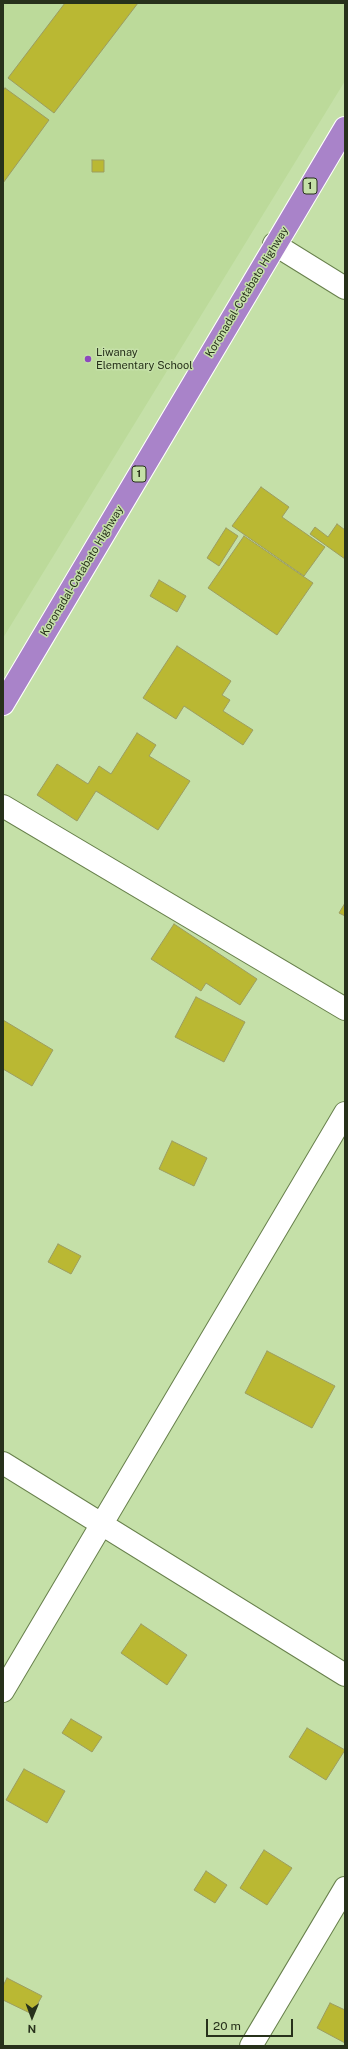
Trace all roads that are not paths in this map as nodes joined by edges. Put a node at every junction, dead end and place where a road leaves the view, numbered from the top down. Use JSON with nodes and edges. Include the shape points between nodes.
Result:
{"nodes":[{"id":1,"x":345,"y":128,"type":"edge"},
{"id":2,"x":274,"y":244,"type":"junction"},
{"id":3,"x":345,"y":288,"type":"edge"},
{"id":4,"x":3,"y":704,"type":"edge"},
{"id":5,"x":3,"y":806,"type":"edge"},
{"id":6,"x":345,"y":1009,"type":"edge"},
{"id":7,"x":345,"y":1113,"type":"edge"},
{"id":8,"x":3,"y":1463,"type":"edge"},
{"id":9,"x":102,"y":1524,"type":"junction"},
{"id":10,"x":345,"y":1675,"type":"edge"},
{"id":11,"x":3,"y":1691,"type":"edge"},
{"id":12,"x":345,"y":1888,"type":"edge"},
{"id":13,"x":251,"y":2046,"type":"edge"}],
"edges":[{"from":1,"to":2,"type":"highway","name":"Koronadal-Cotabato Highway","number":"1"},
{"from":2,"to":3,"type":"street"},
{"from":2,"to":4,"type":"highway","name":"Koronadal-Cotabato Highway","number":"1"},
{"from":5,"to":6,"type":"street"},
{"from":7,"to":9,"type":"street"},
{"from":8,"to":9,"type":"street"},
{"from":9,"to":10,"type":"street"},
{"from":9,"to":11,"type":"street"},
{"from":12,"to":13,"type":"street"}]}
